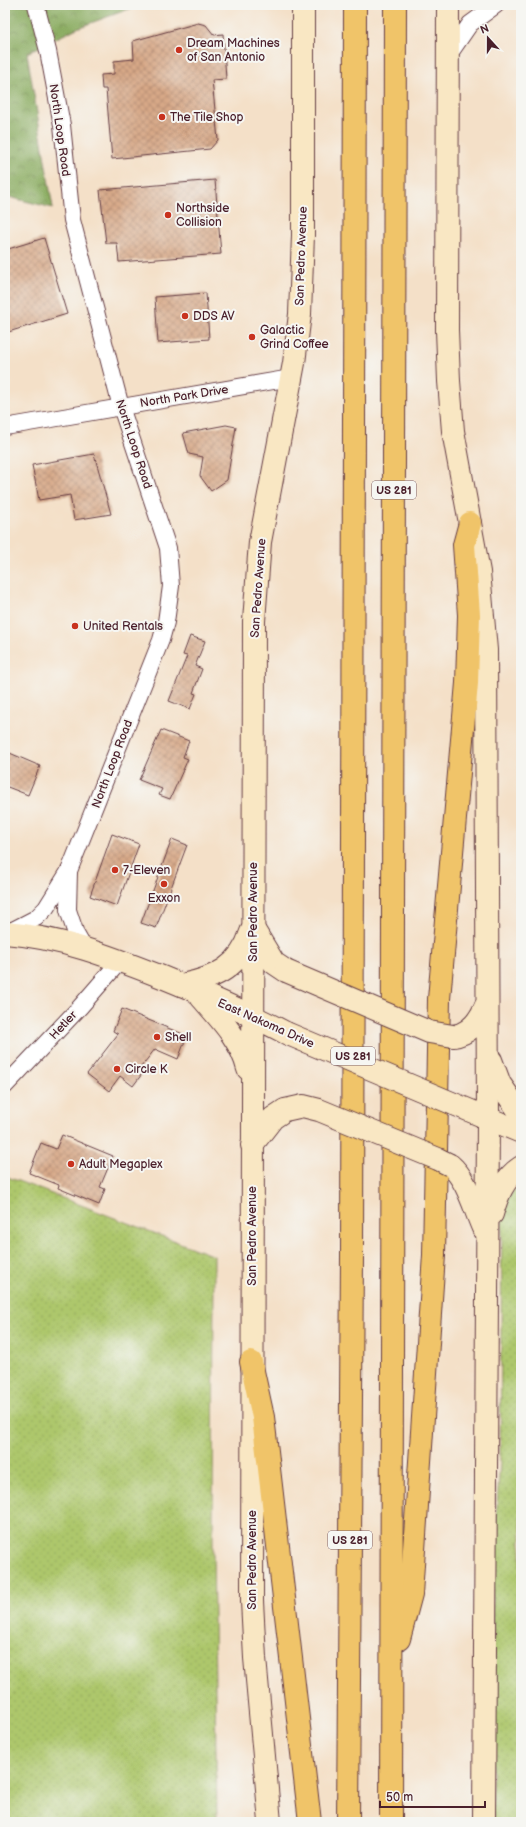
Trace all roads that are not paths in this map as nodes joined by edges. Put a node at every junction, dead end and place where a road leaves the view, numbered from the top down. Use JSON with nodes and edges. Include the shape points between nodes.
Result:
{"nodes":[{"id":1,"x":36,"y":5,"type":"edge"},
{"id":2,"x":303,"y":5,"type":"edge"},
{"id":3,"x":355,"y":5,"type":"edge"},
{"id":4,"x":396,"y":5,"type":"edge"},
{"id":5,"x":448,"y":5,"type":"edge"},
{"id":6,"x":496,"y":5,"type":"edge"},
{"id":7,"x":448,"y":56,"type":"junction"},
{"id":8,"x":291,"y":378,"type":"junction"},
{"id":9,"x":122,"y":407,"type":"junction"},
{"id":10,"x":5,"y":427,"type":"edge"},
{"id":11,"x":470,"y":523,"type":"junction"},
{"id":12,"x":69,"y":871,"type":"junction"},
{"id":13,"x":253,"y":927,"type":"junction"},
{"id":14,"x":6,"y":933,"type":"edge"},
{"id":15,"x":84,"y":948,"type":"junction"},
{"id":16,"x":120,"y":961,"type":"junction"},
{"id":17,"x":190,"y":989,"type":"junction"},
{"id":18,"x":486,"y":1005,"type":"junction"},
{"id":19,"x":252,"y":1016,"type":"junction"},
{"id":20,"x":486,"y":1047,"type":"junction"},
{"id":21,"x":5,"y":1086,"type":"edge"},
{"id":22,"x":253,"y":1086,"type":"junction"},
{"id":23,"x":521,"y":1114,"type":"edge"},
{"id":24,"x":488,"y":1118,"type":"junction"},
{"id":25,"x":521,"y":1132,"type":"edge"},
{"id":26,"x":252,"y":1145,"type":"junction"},
{"id":27,"x":521,"y":1167,"type":"edge"},
{"id":28,"x":486,"y":1236,"type":"junction"},
{"id":29,"x":252,"y":1362,"type":"junction"},
{"id":30,"x":391,"y":1674,"type":"junction"},
{"id":31,"x":270,"y":1822,"type":"edge"},
{"id":32,"x":310,"y":1822,"type":"edge"},
{"id":33,"x":348,"y":1822,"type":"edge"},
{"id":34,"x":391,"y":1822,"type":"edge"},
{"id":35,"x":484,"y":1822,"type":"edge"}],
"edges":[{"from":1,"to":9,"type":"street","name":"North Loop Road","via":[[62,125],[72,220]]},
{"from":2,"to":8,"type":"main road","name":"San Pedro Avenue","via":[[302,265],[300,314]]},
{"from":3,"to":33,"type":"highway","number":"US 281"},
{"from":4,"to":30,"type":"highway","number":"US 281"},
{"from":5,"to":7,"type":"main road"},
{"from":6,"to":7,"type":"street","via":[[470,24]]},
{"from":7,"to":11,"type":"main road","via":[[448,356],[454,431]]},
{"from":8,"to":9,"type":"street","name":"North Park Drive"},
{"from":8,"to":13,"type":"main road","name":"San Pedro Avenue","via":[[264,517],[255,594]]},
{"from":9,"to":10,"type":"street","name":"North Park Drive"},
{"from":9,"to":12,"type":"street","name":"North Loop Road","via":[[168,548],[170,604],[161,640]]},
{"from":11,"to":18,"type":"main road","via":[[482,598],[486,650]]},
{"from":11,"to":30,"type":"highway","via":[[464,545],[469,615],[467,683],[438,999],[432,1298],[411,1594]]},
{"from":12,"to":14,"type":"street","name":"North Loop Road","via":[[46,908],[36,918]]},
{"from":12,"to":15,"type":"street","name":"North Loop Road","via":[[68,910]]},
{"from":13,"to":17,"type":"main road","via":[[242,954],[229,967]]},
{"from":13,"to":18,"type":"main road","bridge":true,"via":[[268,955],[286,971],[429,1032],[453,1036],[464,1033],[471,1028]]},
{"from":13,"to":19,"type":"main road","name":"San Pedro Avenue"},
{"from":14,"to":15,"type":"main road","name":"East Nakoma Drive","via":[[60,941]]},
{"from":15,"to":16,"type":"main road","name":"East Nakoma Drive"},
{"from":16,"to":17,"type":"main road","name":"East Nakoma Drive"},
{"from":16,"to":21,"type":"street","name":"Hetler"},
{"from":17,"to":19,"type":"main road","name":"East Nakoma Drive"},
{"from":17,"to":22,"type":"main road","via":[[227,1027],[241,1048]]},
{"from":18,"to":20,"type":"main road"},
{"from":19,"to":22,"type":"main road","name":"San Pedro Avenue"},
{"from":19,"to":24,"type":"main road","name":"East Nakoma Drive","bridge":true,"via":[[286,1033]]},
{"from":20,"to":23,"type":"main road","via":[[500,1084]]},
{"from":20,"to":24,"type":"main road"},
{"from":22,"to":26,"type":"main road","name":"San Pedro Avenue"},
{"from":24,"to":25,"type":"main road","name":"East Nakoma Drive"},
{"from":24,"to":28,"type":"main road"},
{"from":26,"to":28,"type":"main road","bridge":true,"via":[[273,1118],[285,1110],[303,1106],[319,1110],[438,1158],[450,1166],[463,1182]]},
{"from":26,"to":29,"type":"main road","name":"San Pedro Avenue"},
{"from":27,"to":28,"type":"main road","via":[[509,1177],[498,1194]]},
{"from":28,"to":35,"type":"main road"},
{"from":29,"to":31,"type":"main road","name":"San Pedro Avenue","via":[[252,1623]]},
{"from":29,"to":32,"type":"highway","via":[[263,1417]]},
{"from":30,"to":34,"type":"highway","number":"US 281"}]}
